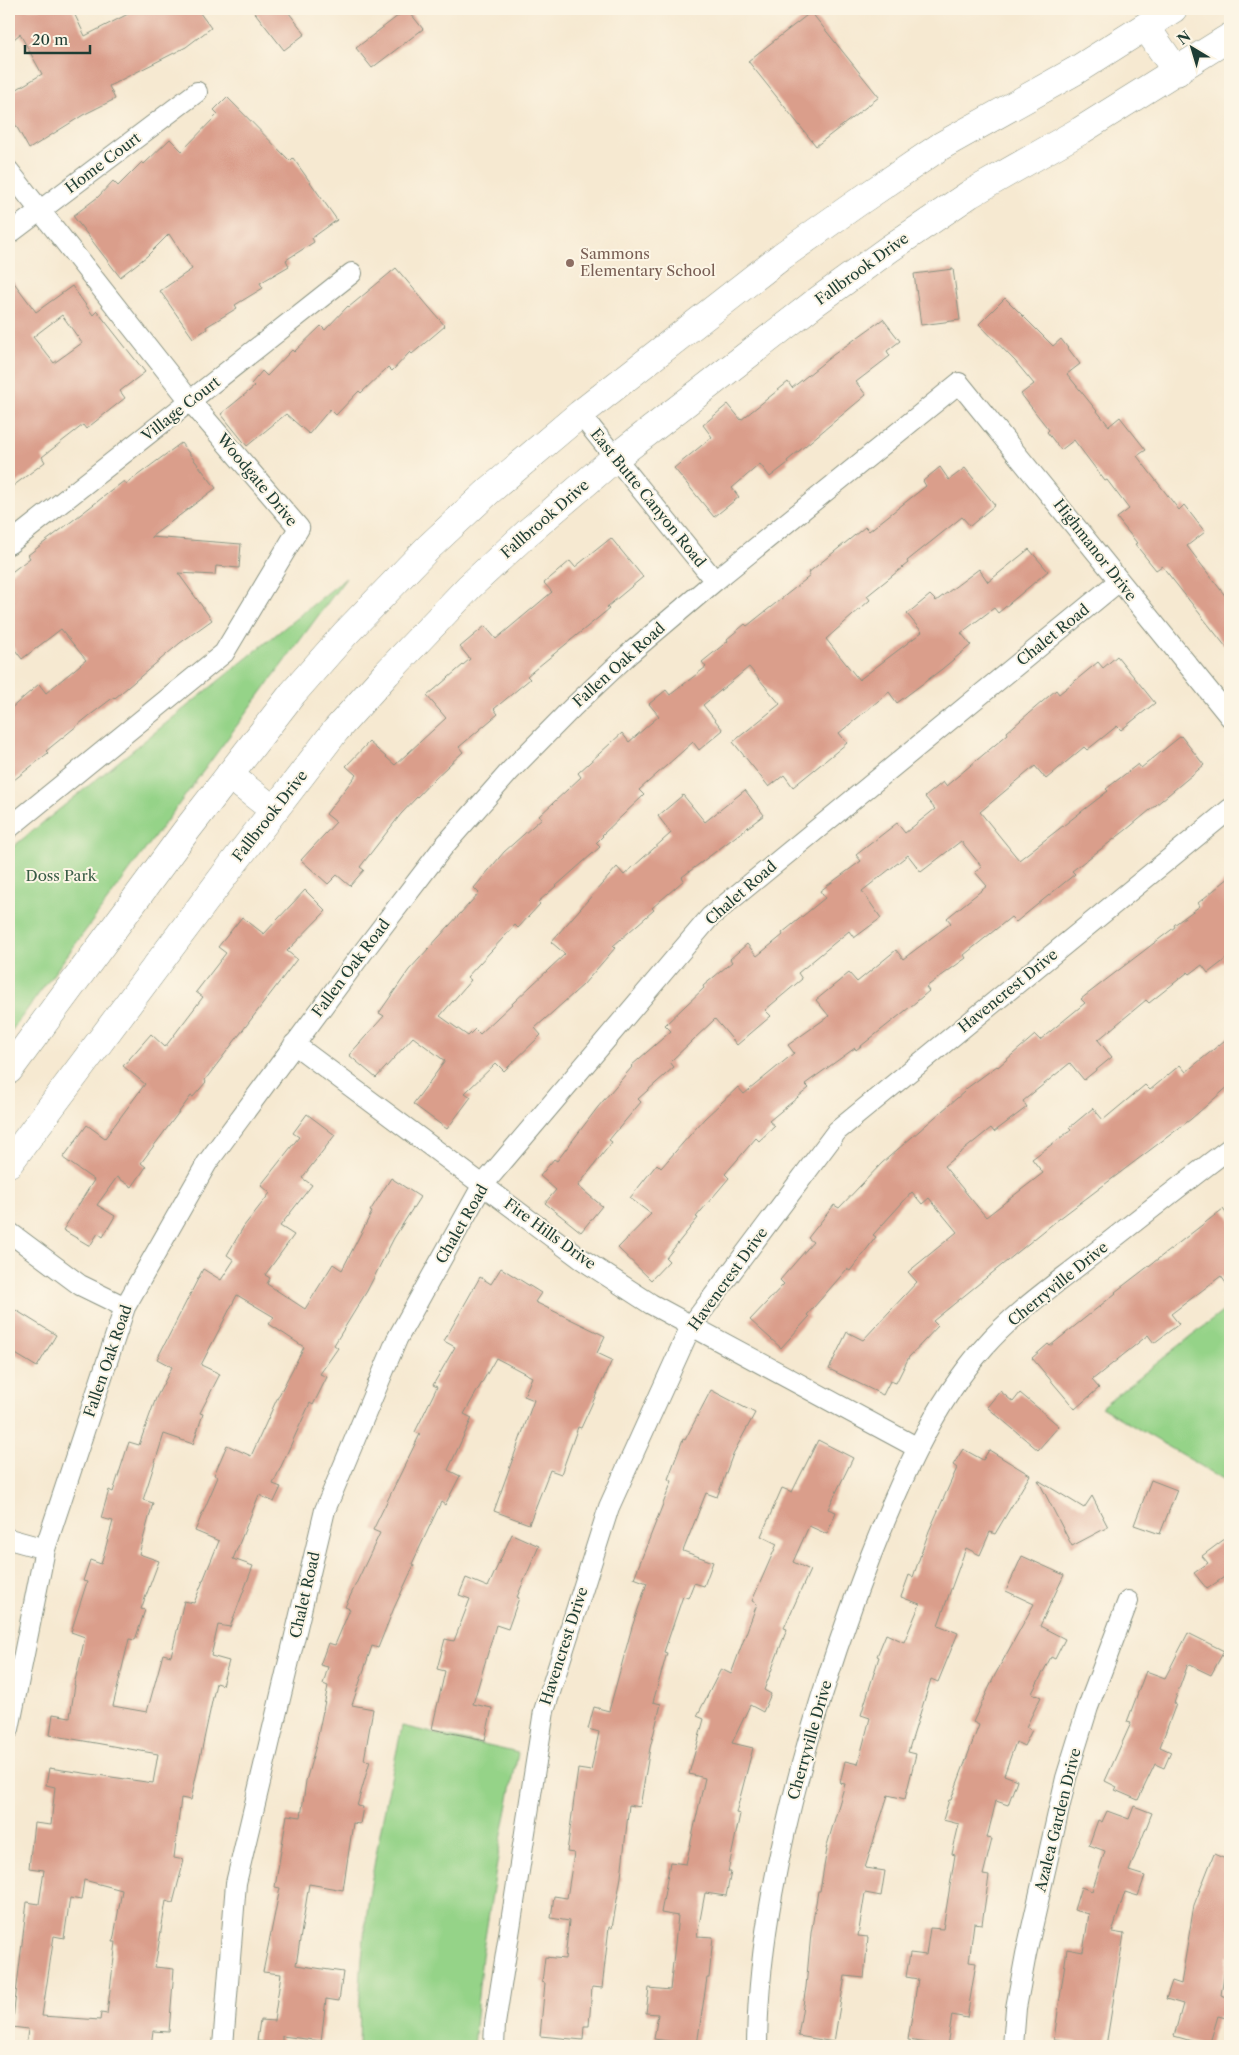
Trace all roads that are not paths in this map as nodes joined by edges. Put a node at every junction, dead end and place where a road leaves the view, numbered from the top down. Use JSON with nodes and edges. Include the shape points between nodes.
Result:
{"nodes":[{"id":1,"x":1173,"y":9,"type":"edge"},
{"id":2,"x":1146,"y":27,"type":"junction"},
{"id":3,"x":1230,"y":37,"type":"edge"},
{"id":4,"x":1177,"y":72,"type":"junction"},
{"id":5,"x":197,"y":92,"type":"dead end"},
{"id":6,"x":9,"y":171,"type":"edge"},
{"id":7,"x":39,"y":211,"type":"junction"},
{"id":8,"x":9,"y":234,"type":"edge"},
{"id":9,"x":352,"y":273,"type":"dead end"},
{"id":10,"x":959,"y":383,"type":"joint"},
{"id":11,"x":191,"y":402,"type":"junction"},
{"id":12,"x":580,"y":414,"type":"junction"},
{"id":13,"x":616,"y":457,"type":"junction"},
{"id":14,"x":9,"y":544,"type":"edge"},
{"id":15,"x":715,"y":581,"type":"junction"},
{"id":16,"x":1119,"y":581,"type":"junction"},
{"id":17,"x":1230,"y":717,"type":"edge"},
{"id":18,"x":229,"y":775,"type":"junction"},
{"id":19,"x":1230,"y":809,"type":"edge"},
{"id":20,"x":274,"y":810,"type":"junction"},
{"id":21,"x":9,"y":828,"type":"edge"},
{"id":22,"x":294,"y":1044,"type":"junction"},
{"id":23,"x":9,"y":1070,"type":"edge"},
{"id":24,"x":1230,"y":1148,"type":"edge"},
{"id":25,"x":9,"y":1163,"type":"edge"},
{"id":26,"x":482,"y":1186,"type":"junction"},
{"id":27,"x":9,"y":1232,"type":"edge"},
{"id":28,"x":125,"y":1307,"type":"junction"},
{"id":29,"x":691,"y":1326,"type":"junction"},
{"id":30,"x":918,"y":1448,"type":"junction"},
{"id":31,"x":9,"y":1539,"type":"edge"},
{"id":32,"x":45,"y":1549,"type":"junction"},
{"id":33,"x":1128,"y":1601,"type":"dead end"},
{"id":34,"x":9,"y":1729,"type":"edge"},
{"id":35,"x":223,"y":2046,"type":"edge"},
{"id":36,"x":494,"y":2046,"type":"edge"},
{"id":37,"x":757,"y":2046,"type":"edge"},
{"id":38,"x":1013,"y":2046,"type":"edge"}],
"edges":[{"from":1,"to":2,"type":"main road"},
{"from":2,"to":4,"type":"main road"},
{"from":2,"to":12,"type":"main road","via":[[1075,71],[940,146],[856,203],[782,256]]},
{"from":3,"to":4,"type":"main road","name":"Fallbrook Drive"},
{"from":4,"to":13,"type":"main road","name":"Fallbrook Drive","via":[[970,194],[889,249]]},
{"from":5,"to":7,"type":"street","name":"Home Court"},
{"from":6,"to":7,"type":"street","name":"Woodgate Drive"},
{"from":7,"to":8,"type":"street","name":"Home Court"},
{"from":7,"to":11,"type":"street","name":"Woodgate Drive"},
{"from":9,"to":11,"type":"street","name":"Village Court"},
{"from":10,"to":15,"type":"street","name":"Fallen Oak Road"},
{"from":10,"to":16,"type":"street","name":"Highmanor Drive"},
{"from":11,"to":14,"type":"street","name":"Village Court"},
{"from":11,"to":21,"type":"street","name":"Woodgate Drive","via":[[299,528],[224,653]]},
{"from":12,"to":13,"type":"street","name":"East Butte Canyon Road"},
{"from":12,"to":18,"type":"main road","via":[[429,547],[324,657]]},
{"from":13,"to":15,"type":"street","name":"East Butte Canyon Road"},
{"from":13,"to":20,"type":"main road","name":"Fallbrook Drive","via":[[469,587],[336,730]]},
{"from":15,"to":22,"type":"street","name":"Fallen Oak Road","via":[[629,654],[510,771],[444,846]]},
{"from":16,"to":17,"type":"street","name":"Highmanor Drive"},
{"from":16,"to":26,"type":"street","name":"Chalet Road","via":[[710,917]]},
{"from":18,"to":20,"type":"main road"},
{"from":18,"to":23,"type":"main road"},
{"from":19,"to":29,"type":"street","name":"Havencrest Drive","via":[[837,1131]]},
{"from":20,"to":25,"type":"main road","name":"Fallbrook Drive"},
{"from":22,"to":26,"type":"street","name":"Fire Hills Drive"},
{"from":22,"to":28,"type":"street","name":"Fallen Oak Road","via":[[207,1164]]},
{"from":24,"to":30,"type":"street","name":"Cherryville Drive","via":[[1018,1314],[986,1345],[936,1415]]},
{"from":26,"to":29,"type":"street","name":"Fire Hills Drive","via":[[580,1258]]},
{"from":26,"to":35,"type":"street","name":"Chalet Road","via":[[397,1339],[325,1510],[236,1883]]},
{"from":27,"to":28,"type":"street","via":[[80,1285]]},
{"from":28,"to":32,"type":"street","name":"Fallen Oak Road"},
{"from":29,"to":30,"type":"street"},
{"from":29,"to":36,"type":"street","name":"Havencrest Drive","via":[[609,1507],[544,1711]]},
{"from":30,"to":37,"type":"street","name":"Cherryville Drive","via":[[887,1514],[855,1596],[792,1798],[768,1915],[757,2011]]},
{"from":31,"to":32,"type":"street"},
{"from":32,"to":34,"type":"street","name":"Fallen Oak Road"},
{"from":33,"to":38,"type":"street","name":"Azalea Garden Drive","via":[[1088,1707],[1066,1778],[1026,1954]]}]}
